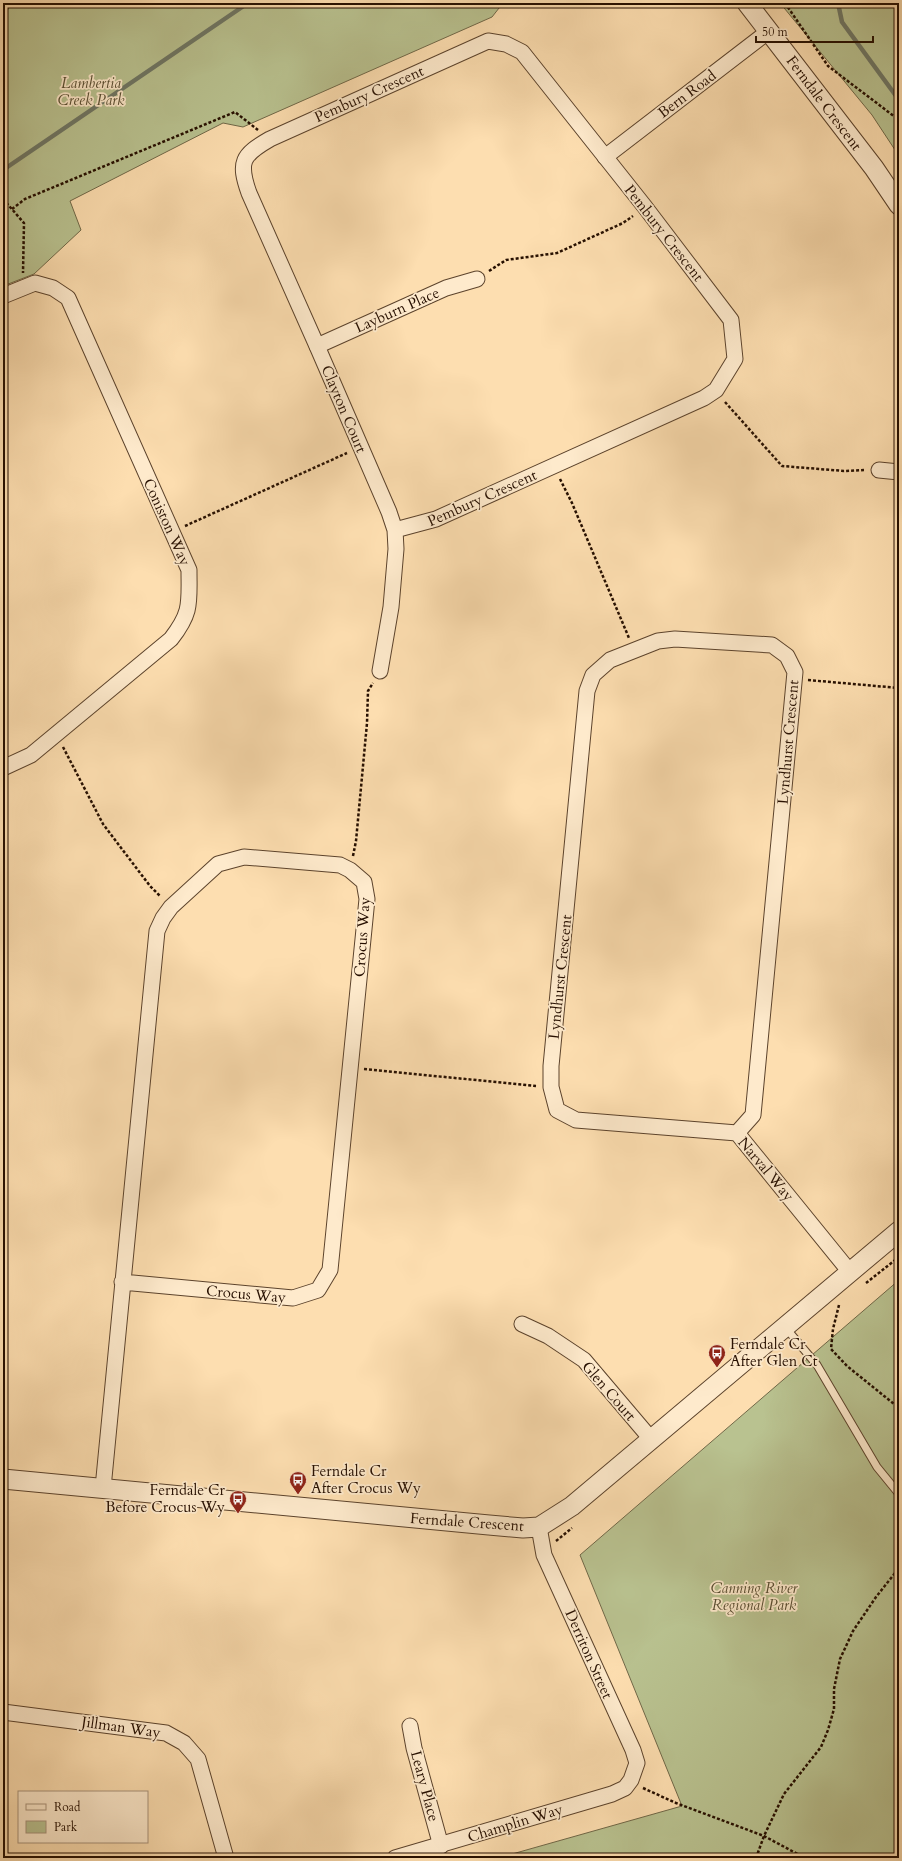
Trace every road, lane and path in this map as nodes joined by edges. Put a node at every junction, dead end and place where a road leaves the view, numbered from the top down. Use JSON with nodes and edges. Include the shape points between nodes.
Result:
{"nodes":[{"id":1,"x":6,"y":3,"type":"edge"},
{"id":2,"x":747,"y":3,"type":"edge"},
{"id":3,"x":785,"y":3,"type":"edge"},
{"id":4,"x":3,"y":10,"type":"edge"},
{"id":5,"x":770,"y":30,"type":"junction"},
{"id":6,"x":899,"y":120,"type":"edge"},
{"id":7,"x":270,"y":139,"type":"junction"},
{"id":8,"x":605,"y":157,"type":"junction"},
{"id":9,"x":245,"y":158,"type":"joint"},
{"id":10,"x":3,"y":200,"type":"edge"},
{"id":11,"x":899,"y":205,"type":"edge"},
{"id":12,"x":645,"y":207,"type":"junction"},
{"id":13,"x":12,"y":209,"type":"junction"},
{"id":14,"x":477,"y":279,"type":"joint"},
{"id":15,"x":27,"y":286,"type":"junction"},
{"id":16,"x":3,"y":296,"type":"edge"},
{"id":17,"x":317,"y":346,"type":"junction"},
{"id":18,"x":716,"y":390,"type":"junction"},
{"id":19,"x":361,"y":447,"type":"junction"},
{"id":20,"x":554,"y":466,"type":"junction"},
{"id":21,"x":879,"y":470,"type":"joint"},
{"id":22,"x":899,"y":472,"type":"edge"},
{"id":23,"x":395,"y":530,"type":"junction"},
{"id":24,"x":172,"y":532,"type":"junction"},
{"id":25,"x":633,"y":650,"type":"junction"},
{"id":26,"x":380,"y":670,"type":"joint"},
{"id":27,"x":794,"y":680,"type":"junction"},
{"id":28,"x":899,"y":688,"type":"edge"},
{"id":29,"x":54,"y":736,"type":"junction"},
{"id":30,"x":3,"y":768,"type":"edge"},
{"id":31,"x":350,"y":870,"type":"junction"},
{"id":32,"x":171,"y":907,"type":"junction"},
{"id":33,"x":351,"y":1068,"type":"junction"},
{"id":34,"x":550,"y":1087,"type":"junction"},
{"id":35,"x":557,"y":1110,"type":"joint"},
{"id":36,"x":738,"y":1133,"type":"junction"},
{"id":37,"x":899,"y":1231,"type":"edge"},
{"id":38,"x":899,"y":1257,"type":"edge"},
{"id":39,"x":850,"y":1272,"type":"junction"},
{"id":40,"x":122,"y":1282,"type":"junction"},
{"id":41,"x":863,"y":1286,"type":"dead end"},
{"id":42,"x":845,"y":1300,"type":"dead end"},
{"id":43,"x":522,"y":1324,"type":"dead end"},
{"id":44,"x":785,"y":1327,"type":"junction"},
{"id":45,"x":899,"y":1408,"type":"edge"},
{"id":46,"x":651,"y":1439,"type":"junction"},
{"id":47,"x":3,"y":1479,"type":"edge"},
{"id":48,"x":103,"y":1488,"type":"junction"},
{"id":49,"x":899,"y":1494,"type":"edge"},
{"id":50,"x":539,"y":1527,"type":"junction"},
{"id":51,"x":899,"y":1568,"type":"edge"},
{"id":52,"x":3,"y":1712,"type":"edge"},
{"id":53,"x":410,"y":1726,"type":"dead end"},
{"id":54,"x":637,"y":1784,"type":"junction"},
{"id":55,"x":764,"y":1836,"type":"junction"},
{"id":56,"x":441,"y":1846,"type":"junction"},
{"id":57,"x":226,"y":1858,"type":"edge"},
{"id":58,"x":395,"y":1858,"type":"edge"},
{"id":59,"x":756,"y":1858,"type":"edge"},
{"id":60,"x":805,"y":1858,"type":"edge"}],
"edges":[{"from":1,"to":4,"type":"path"},
{"from":2,"to":5,"type":"street","name":"Ferndale Crescent"},
{"from":3,"to":6,"type":"path","via":[[828,66]]},
{"from":5,"to":8,"type":"street","name":"Bern Road"},
{"from":5,"to":11,"type":"street","name":"Ferndale Crescent"},
{"from":7,"to":8,"type":"street","name":"Pembury Crescent","via":[[488,41],[506,44],[522,52]]},
{"from":7,"to":9,"type":"street","name":"Pembury Crescent","via":[[253,148]]},
{"from":7,"to":13,"type":"path","via":[[235,112],[26,198]]},
{"from":8,"to":12,"type":"street","name":"Pembury Crescent"},
{"from":9,"to":17,"type":"street","name":"Clayton Court","via":[[244,180],[249,194]]},
{"from":10,"to":13,"type":"path"},
{"from":12,"to":14,"type":"path","via":[[623,223],[557,253],[506,260]]},
{"from":12,"to":18,"type":"street","name":"Pembury Crescent","via":[[731,320],[735,359]]},
{"from":13,"to":15,"type":"path","via":[[24,223],[23,276]]},
{"from":14,"to":17,"type":"street","name":"Layburn Place","via":[[446,288]]},
{"from":15,"to":16,"type":"street","name":"Coniston Way"},
{"from":15,"to":24,"type":"street","name":"Coniston Way","via":[[35,283],[53,288],[68,298]]},
{"from":17,"to":19,"type":"street","name":"Clayton Court"},
{"from":18,"to":20,"type":"street","name":"Pembury Crescent","via":[[704,398]]},
{"from":18,"to":21,"type":"path","via":[[782,466],[844,471]]},
{"from":19,"to":23,"type":"street","name":"Clayton Court"},
{"from":19,"to":24,"type":"path"},
{"from":20,"to":23,"type":"street","name":"Pembury Crescent","via":[[436,519]]},
{"from":20,"to":25,"type":"path","via":[[625,625]]},
{"from":21,"to":22,"type":"street"},
{"from":23,"to":26,"type":"street","name":"Clayton Court","via":[[394,574]]},
{"from":24,"to":29,"type":"street","name":"Coniston Way","via":[[189,570],[189,608],[182,625],[171,639]]},
{"from":25,"to":27,"type":"street","name":"Lyndhurst Crescent","via":[[658,641],[675,639],[772,645],[787,656],[795,672]]},
{"from":25,"to":34,"type":"street","name":"Lyndhurst Crescent","via":[[610,660],[593,676],[587,691]]},
{"from":26,"to":31,"type":"path","via":[[368,690],[356,841]]},
{"from":27,"to":28,"type":"path"},
{"from":27,"to":36,"type":"street","name":"Lyndhurst Crescent","via":[[752,1115]]},
{"from":29,"to":30,"type":"street","name":"Coniston Way","via":[[30,755]]},
{"from":29,"to":32,"type":"path","via":[[67,752],[103,824],[150,886]]},
{"from":31,"to":32,"type":"street","name":"Crocus Way","via":[[340,865],[244,857],[218,864]]},
{"from":31,"to":33,"type":"street","name":"Crocus Way","via":[[364,882],[367,899]]},
{"from":32,"to":40,"type":"street","name":"Crocus Way","via":[[157,931]]},
{"from":33,"to":34,"type":"path"},
{"from":33,"to":40,"type":"street","name":"Crocus Way","via":[[330,1270],[318,1290],[293,1298]]},
{"from":34,"to":35,"type":"street","name":"Lyndhurst Crescent"},
{"from":35,"to":36,"type":"street","name":"Narval Way","via":[[576,1120]]},
{"from":36,"to":39,"type":"street","name":"Narval Way"},
{"from":37,"to":39,"type":"street","name":"Ferndale Crescent"},
{"from":38,"to":41,"type":"path"},
{"from":39,"to":44,"type":"street","name":"Ferndale Crescent"},
{"from":40,"to":48,"type":"street","name":"Crocus Way"},
{"from":42,"to":45,"type":"path","via":[[839,1305],[831,1349],[847,1366]]},
{"from":43,"to":46,"type":"street","name":"Glen Court","via":[[548,1336],[584,1360]]},
{"from":44,"to":46,"type":"street","name":"Ferndale Crescent"},
{"from":44,"to":49,"type":"lane","via":[[817,1366],[878,1467]]},
{"from":46,"to":50,"type":"street","name":"Ferndale Crescent","via":[[572,1506]]},
{"from":47,"to":48,"type":"street","name":"Ferndale Crescent"},
{"from":48,"to":50,"type":"street","name":"Ferndale Crescent","via":[[489,1525]]},
{"from":50,"to":54,"type":"street","name":"Derriton Street","via":[[544,1555],[633,1750],[637,1763]]},
{"from":51,"to":55,"type":"path","via":[[853,1631],[840,1659],[834,1689],[834,1709],[821,1747],[784,1794]]},
{"from":52,"to":57,"type":"street","name":"Jillman Way","via":[[166,1732],[184,1743],[198,1759]]},
{"from":53,"to":56,"type":"street","name":"Leary Place"},
{"from":54,"to":55,"type":"path","via":[[676,1803]]},
{"from":54,"to":56,"type":"street","name":"Champlin Way"},
{"from":55,"to":59,"type":"path"},
{"from":55,"to":60,"type":"path"},
{"from":56,"to":58,"type":"street","name":"Champlin Way"}]}
